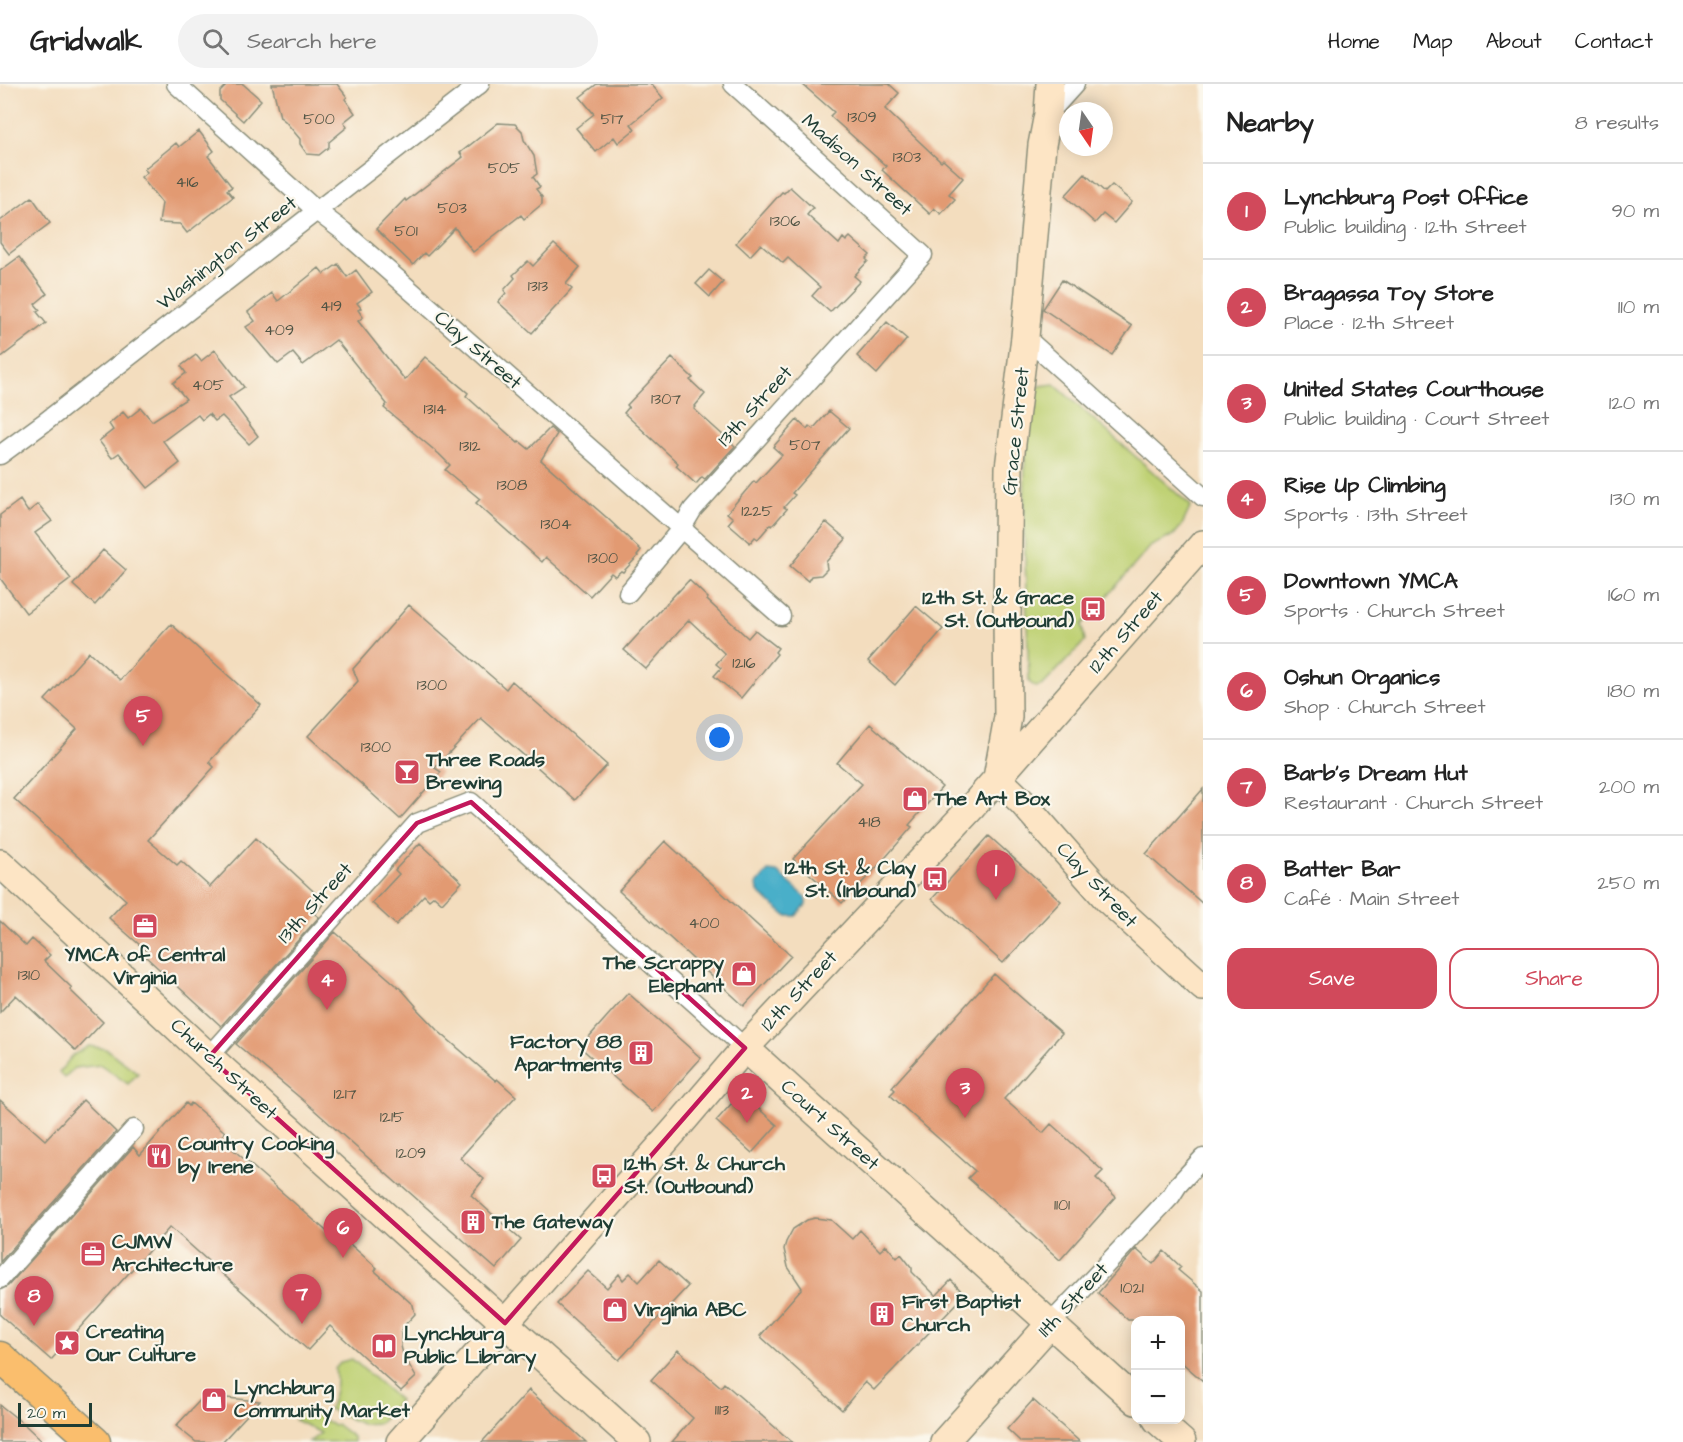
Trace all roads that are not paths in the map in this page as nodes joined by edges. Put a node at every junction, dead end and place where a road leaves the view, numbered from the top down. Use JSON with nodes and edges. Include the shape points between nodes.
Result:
{"nodes":[{"id":1,"x":176,"y":84,"type":"edge"},
{"id":2,"x":480,"y":84,"type":"edge"},
{"id":3,"x":733,"y":84,"type":"edge"},
{"id":4,"x":1050,"y":84,"type":"edge"},
{"id":5,"x":1075,"y":84,"type":"edge"},
{"id":6,"x":1048,"y":114,"type":"junction"},
{"id":7,"x":318,"y":212,"type":"junction"},
{"id":8,"x":923,"y":255,"type":"joint"},
{"id":9,"x":1025,"y":337,"type":"junction"},
{"id":10,"x":0,"y":455,"type":"edge"},
{"id":11,"x":1203,"y":497,"type":"edge"},
{"id":12,"x":681,"y":529,"type":"junction"},
{"id":13,"x":1203,"y":544,"type":"edge"},
{"id":14,"x":628,"y":593,"type":"dead end"},
{"id":15,"x":781,"y":616,"type":"dead end"},
{"id":16,"x":997,"y":778,"type":"junction"},
{"id":17,"x":471,"y":802,"type":"joint"},
{"id":18,"x":0,"y":863,"type":"edge"},
{"id":19,"x":1203,"y":987,"type":"edge"},
{"id":20,"x":745,"y":1048,"type":"junction"},
{"id":21,"x":209,"y":1057,"type":"junction"},
{"id":22,"x":134,"y":1129,"type":"dead end"},
{"id":23,"x":1203,"y":1158,"type":"edge"},
{"id":24,"x":0,"y":1279,"type":"edge"},
{"id":25,"x":505,"y":1323,"type":"junction"},
{"id":26,"x":1050,"y":1324,"type":"junction"},
{"id":27,"x":0,"y":1357,"type":"edge"},
{"id":28,"x":1131,"y":1397,"type":"edge"},
{"id":29,"x":1162,"y":1424,"type":"edge"},
{"id":30,"x":95,"y":1442,"type":"edge"},
{"id":31,"x":400,"y":1442,"type":"edge"},
{"id":32,"x":637,"y":1442,"type":"edge"},
{"id":33,"x":944,"y":1442,"type":"edge"},
{"id":34,"x":1182,"y":1442,"type":"edge"}],
"edges":[{"from":1,"to":7,"type":"street","name":"Clay Street"},
{"from":2,"to":7,"type":"street","name":"Washington Street"},
{"from":3,"to":8,"type":"street","name":"Madison Street"},
{"from":4,"to":6,"type":"main road","name":"Grace Street"},
{"from":5,"to":6,"type":"street"},
{"from":6,"to":9,"type":"main road","name":"Grace Street"},
{"from":7,"to":10,"type":"street","name":"Washington Street"},
{"from":7,"to":12,"type":"street","name":"Clay Street"},
{"from":8,"to":12,"type":"street","name":"13th Street","via":[[693,509]]},
{"from":9,"to":11,"type":"street"},
{"from":9,"to":16,"type":"main road","name":"Grace Street","via":[[1009,468],[1008,717]]},
{"from":12,"to":14,"type":"street","name":"13th Street"},
{"from":12,"to":15,"type":"street","name":"Clay Street"},
{"from":13,"to":16,"type":"main road","name":"12th Street"},
{"from":16,"to":19,"type":"main road","name":"Clay Street","via":[[1107,900]]},
{"from":16,"to":20,"type":"main road","name":"12th Street"},
{"from":17,"to":20,"type":"street","name":"Court Street"},
{"from":17,"to":21,"type":"street","name":"13th Street","via":[[417,823]]},
{"from":18,"to":21,"type":"main road","name":"Church Street"},
{"from":20,"to":25,"type":"main road","name":"12th Street"},
{"from":20,"to":26,"type":"main road","name":"Court Street"},
{"from":21,"to":25,"type":"main road","name":"Church Street"},
{"from":22,"to":24,"type":"street"},
{"from":23,"to":26,"type":"street","name":"11th Street"},
{"from":25,"to":31,"type":"main road","name":"12th Street"},
{"from":25,"to":32,"type":"main road","name":"Church Street"},
{"from":26,"to":28,"type":"main road","name":"Court Street"},
{"from":26,"to":33,"type":"main road","name":"11th Street"},
{"from":27,"to":30,"type":"main road"},
{"from":29,"to":34,"type":"main road"}]}
